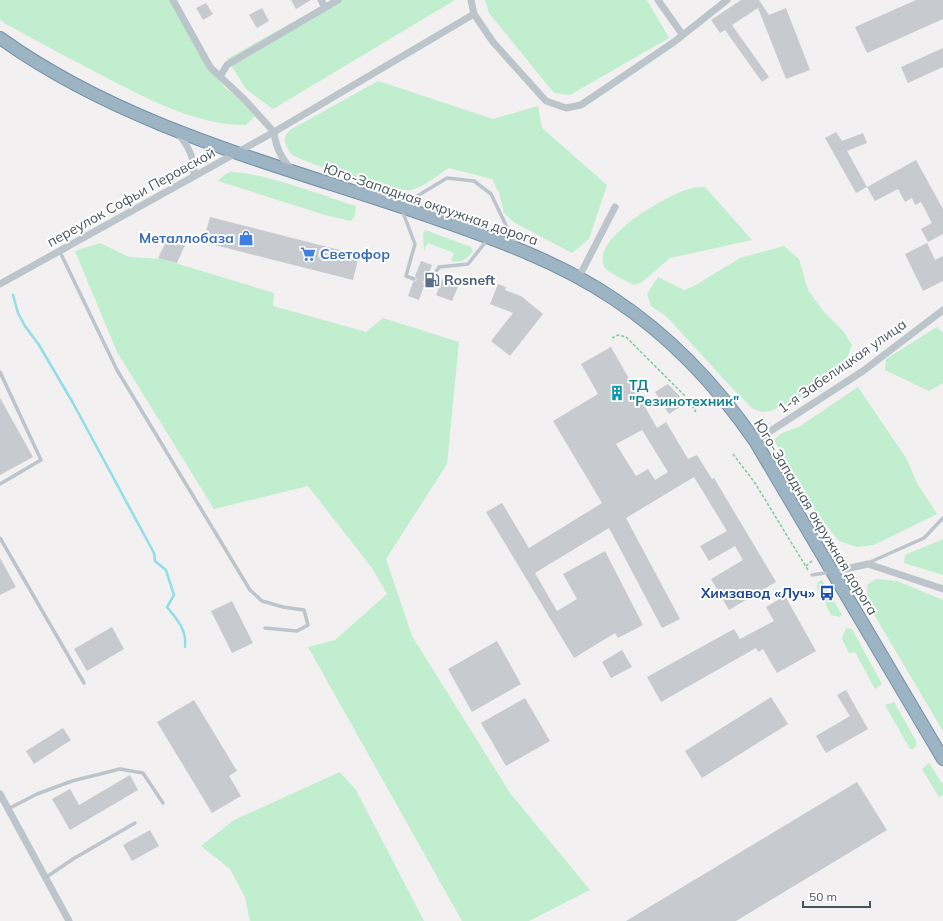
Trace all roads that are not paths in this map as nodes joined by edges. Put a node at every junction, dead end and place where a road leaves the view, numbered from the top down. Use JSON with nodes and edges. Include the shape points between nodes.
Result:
{"nodes":[{"id":1,"x":173,"y":0,"type":"edge"},
{"id":2,"x":321,"y":0,"type":"edge"},
{"id":3,"x":338,"y":0,"type":"edge"},
{"id":4,"x":471,"y":0,"type":"edge"},
{"id":5,"x":658,"y":0,"type":"edge"},
{"id":6,"x":727,"y":0,"type":"edge"},
{"id":7,"x":325,"y":7,"type":"junction"},
{"id":8,"x":474,"y":14,"type":"junction"},
{"id":9,"x":682,"y":34,"type":"junction"},
{"id":10,"x":0,"y":38,"type":"edge"},
{"id":11,"x":221,"y":75,"type":"junction"},
{"id":12,"x":174,"y":130,"type":"junction"},
{"id":13,"x":274,"y":132,"type":"junction"},
{"id":14,"x":237,"y":152,"type":"junction"},
{"id":15,"x":293,"y":171,"type":"junction"},
{"id":16,"x":194,"y":175,"type":"junction"},
{"id":17,"x":400,"y":206,"type":"junction"},
{"id":18,"x":615,"y":207,"type":"dead end"},
{"id":19,"x":490,"y":237,"type":"junction"},
{"id":20,"x":517,"y":248,"type":"junction"},
{"id":21,"x":60,"y":252,"type":"junction"},
{"id":22,"x":579,"y":278,"type":"junction"},
{"id":23,"x":414,"y":279,"type":"dead end"},
{"id":24,"x":425,"y":283,"type":"dead end"},
{"id":25,"x":0,"y":284,"type":"edge"},
{"id":26,"x":943,"y":310,"type":"edge"},
{"id":27,"x":0,"y":372,"type":"edge"},
{"id":28,"x":755,"y":441,"type":"junction"},
{"id":29,"x":0,"y":484,"type":"edge"},
{"id":30,"x":943,"y":518,"type":"edge"},
{"id":31,"x":0,"y":538,"type":"edge"},
{"id":32,"x":868,"y":564,"type":"junction"},
{"id":33,"x":832,"y":572,"type":"junction"},
{"id":34,"x":812,"y":575,"type":"road end"},
{"id":35,"x":943,"y":589,"type":"edge"},
{"id":36,"x":265,"y":628,"type":"dead end"},
{"id":37,"x":84,"y":682,"type":"dead end"},
{"id":38,"x":943,"y":759,"type":"edge"},
{"id":39,"x":0,"y":794,"type":"edge"},
{"id":40,"x":163,"y":803,"type":"dead end"},
{"id":41,"x":8,"y":809,"type":"junction"},
{"id":42,"x":135,"y":824,"type":"dead end"},
{"id":43,"x":45,"y":878,"type":"junction"},
{"id":44,"x":69,"y":921,"type":"edge"}],
"edges":[{"from":1,"to":11,"type":"street","via":[[210,67]]},
{"from":2,"to":7,"type":"street"},
{"from":3,"to":7,"type":"street"},
{"from":4,"to":8,"type":"street"},
{"from":5,"to":9,"type":"street"},
{"from":6,"to":9,"type":"street"},
{"from":7,"to":11,"type":"street","via":[[227,65]]},
{"from":8,"to":9,"type":"street","via":[[494,42],[546,101],[566,108],[581,105]]},
{"from":8,"to":13,"type":"street","name":"переулок Софьи Перовской"},
{"from":10,"to":12,"type":"highway","name":"Юго-Западная окружная дорога","via":[[34,63],[80,89]]},
{"from":11,"to":13,"type":"street"},
{"from":12,"to":14,"type":"highway","name":"Юго-Западная окружная дорога"},
{"from":12,"to":16,"type":"street","via":[[186,142],[192,156]]},
{"from":13,"to":14,"type":"street","name":"переулок Софьи Перовской"},
{"from":13,"to":15,"type":"street","via":[[276,147],[282,159]]},
{"from":14,"to":15,"type":"highway","name":"Юго-Западная окружная дорога"},
{"from":14,"to":16,"type":"street","name":"переулок Софьи Перовской"},
{"from":15,"to":17,"type":"highway","name":"Юго-Западная окружная дорога"},
{"from":16,"to":21,"type":"street","name":"переулок Софьи Перовской"},
{"from":17,"to":19,"type":"highway","name":"Юго-Западная окружная дорога"},
{"from":17,"to":20,"type":"lane","via":[[447,178],[474,181],[491,194]]},
{"from":17,"to":23,"type":"lane","via":[[416,244],[406,276]]},
{"from":18,"to":22,"type":"street"},
{"from":19,"to":20,"type":"highway","name":"Юго-Западная окружная дорога"},
{"from":19,"to":24,"type":"lane","via":[[468,264],[439,267],[428,284]]},
{"from":20,"to":22,"type":"highway","name":"Юго-Западная окружная дорога"},
{"from":21,"to":25,"type":"street","name":"переулок Софьи Перовской"},
{"from":21,"to":36,"type":"lane","via":[[117,370],[250,590],[262,601],[304,610],[308,625],[297,631]]},
{"from":22,"to":28,"type":"highway","name":"Юго-Западная окружная дорога","via":[[614,299],[675,347],[724,399]]},
{"from":26,"to":28,"type":"street","name":"1-я Забелицкая улица","via":[[863,371]]},
{"from":27,"to":29,"type":"lane","via":[[40,460]]},
{"from":28,"to":33,"type":"highway","name":"Юго-Западная окружная дорога"},
{"from":30,"to":32,"type":"lane","via":[[924,538]]},
{"from":31,"to":37,"type":"lane"},
{"from":32,"to":33,"type":"street"},
{"from":32,"to":35,"type":"street"},
{"from":33,"to":34,"type":"lane"},
{"from":33,"to":38,"type":"highway","name":"Юго-Западная окружная дорога"},
{"from":39,"to":41,"type":"street"},
{"from":40,"to":41,"type":"lane","via":[[143,773],[120,769],[72,781],[37,794]]},
{"from":41,"to":43,"type":"street"},
{"from":42,"to":43,"type":"lane"},
{"from":43,"to":44,"type":"street"}]}
